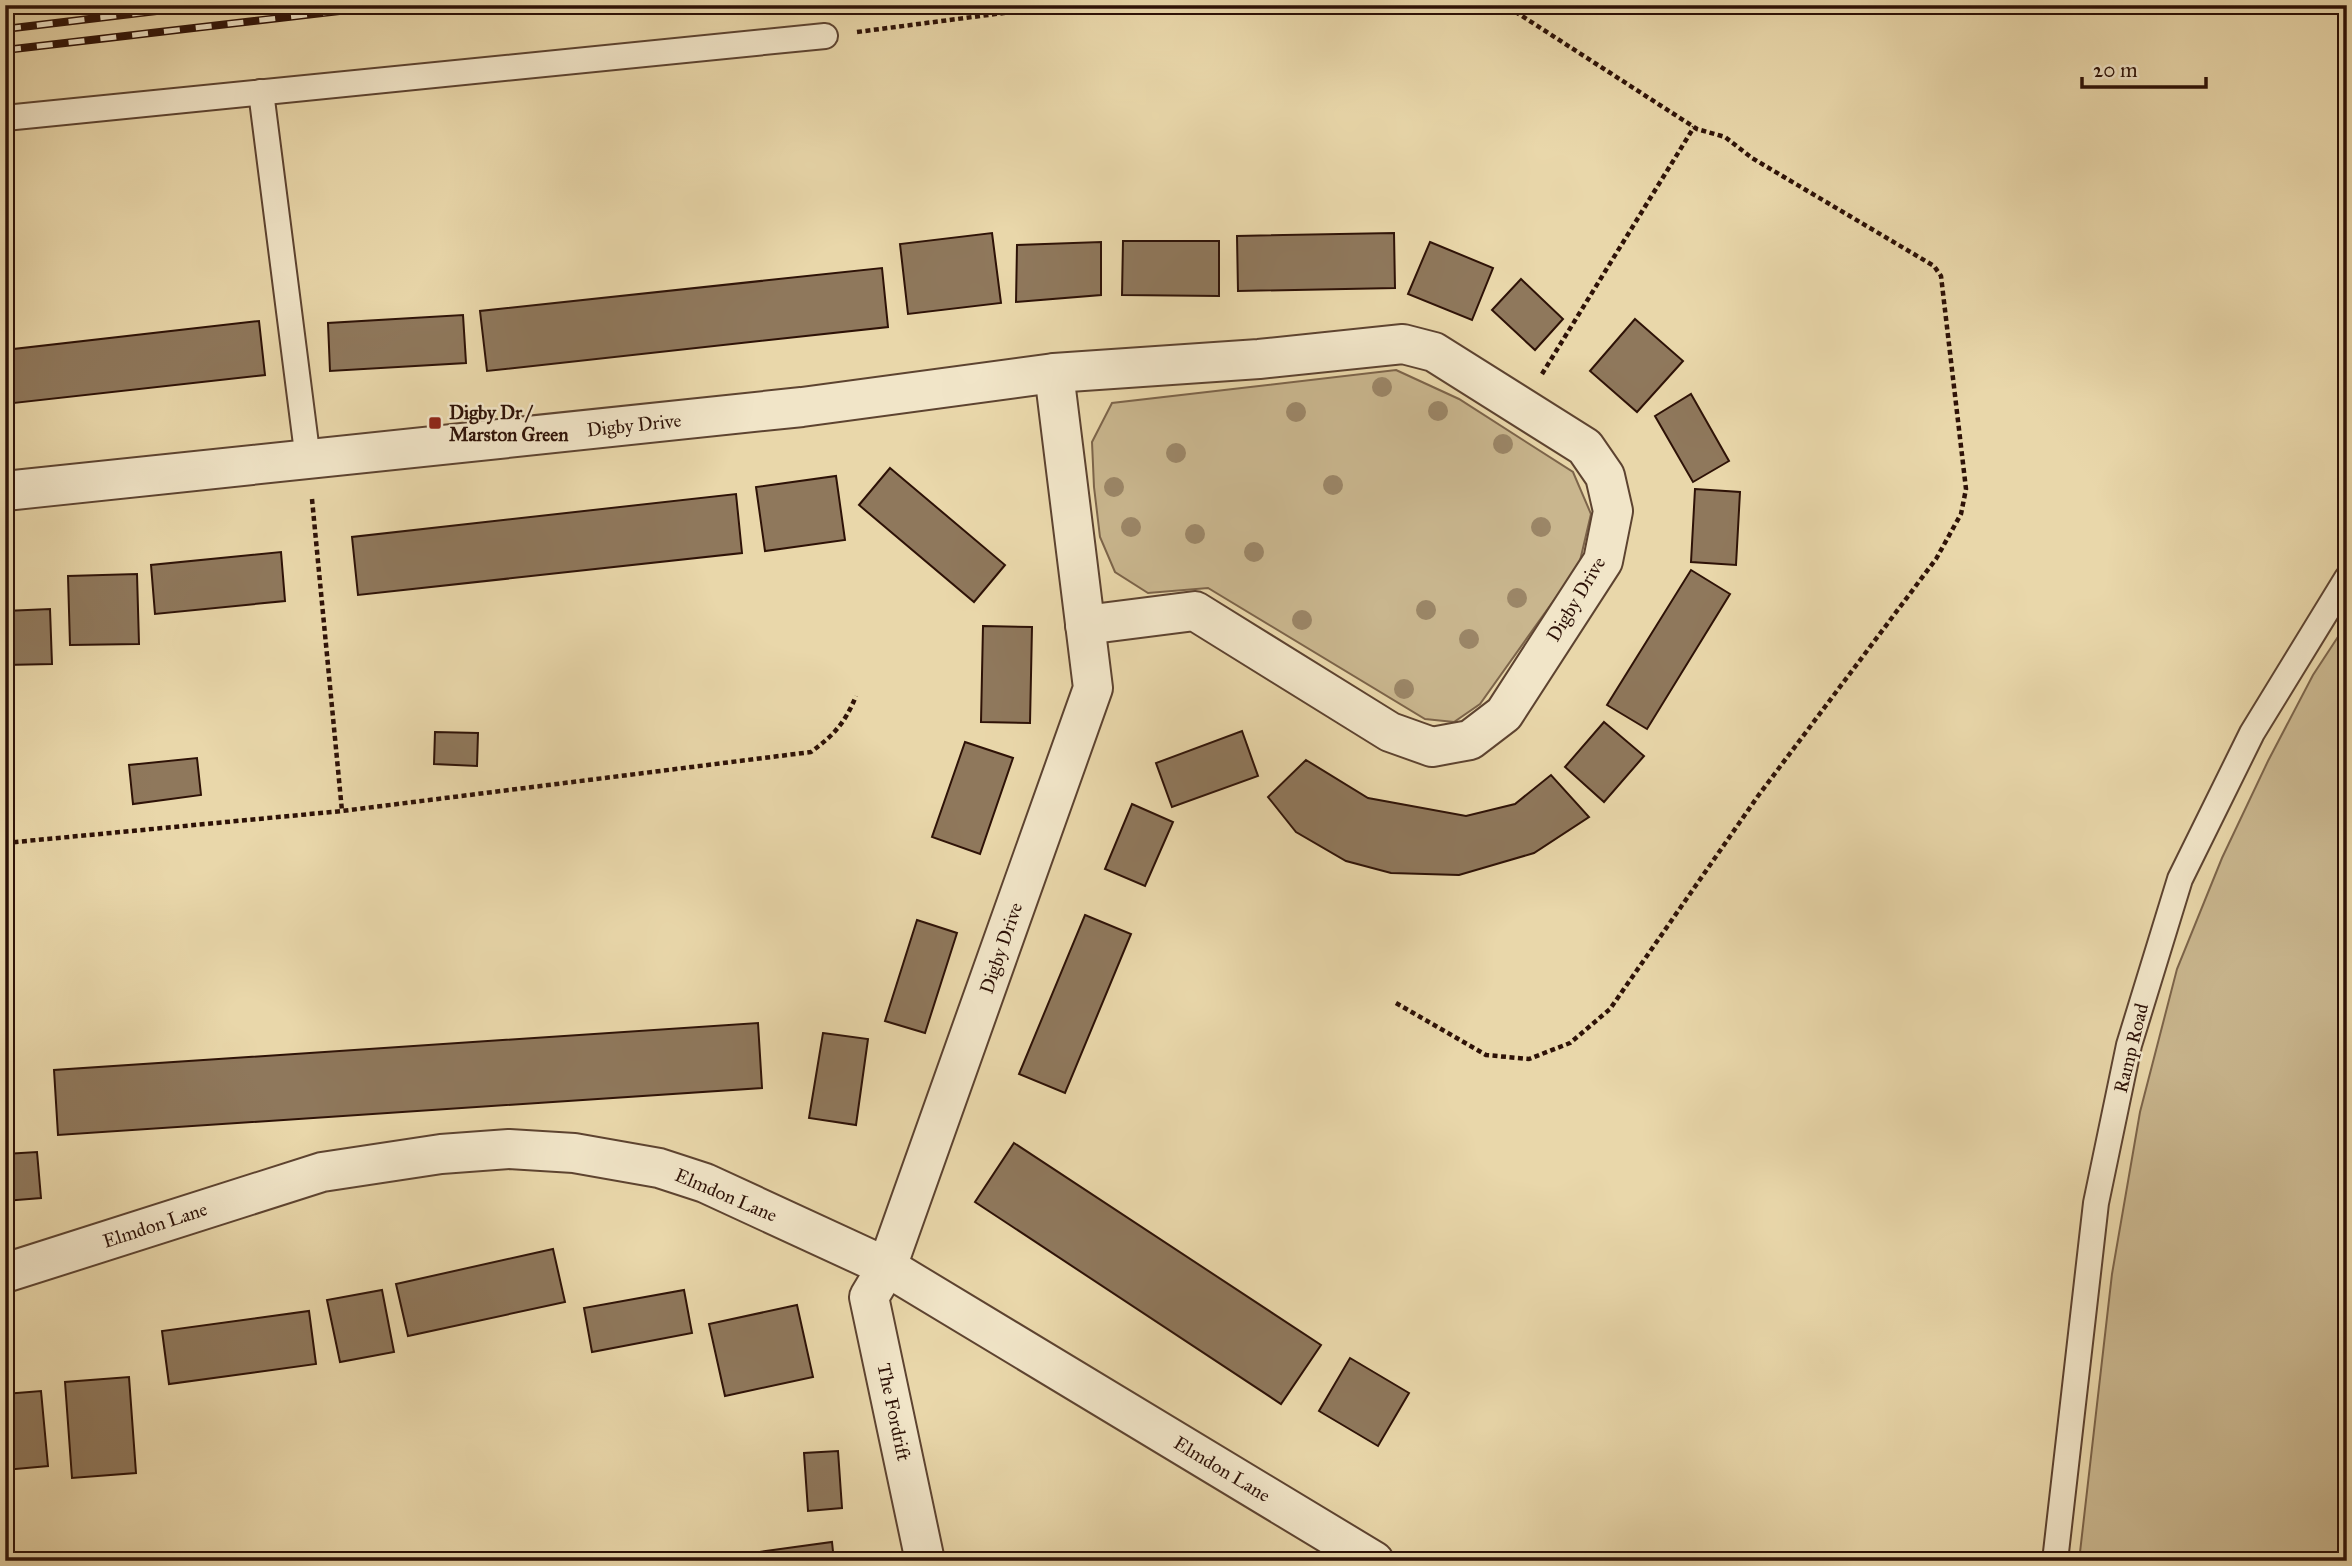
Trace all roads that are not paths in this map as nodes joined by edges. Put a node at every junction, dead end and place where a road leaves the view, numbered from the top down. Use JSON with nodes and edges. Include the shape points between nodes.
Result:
{"nodes":[{"id":1,"x":825,"y":36,"type":"road end"},
{"id":2,"x":261,"y":92,"type":"junction"},
{"id":3,"x":5,"y":118,"type":"edge"},
{"id":4,"x":1054,"y":373,"type":"junction"},
{"id":5,"x":308,"y":460,"type":"junction"},
{"id":6,"x":5,"y":491,"type":"edge"},
{"id":7,"x":2347,"y":579,"type":"edge"},
{"id":8,"x":1085,"y":625,"type":"junction"},
{"id":9,"x":887,"y":1267,"type":"junction"},
{"id":10,"x":5,"y":1273,"type":"edge"},
{"id":11,"x":925,"y":1561,"type":"edge"},
{"id":12,"x":1374,"y":1561,"type":"edge"},
{"id":13,"x":2055,"y":1561,"type":"edge"}],
"edges":[{"from":1,"to":2,"type":"lane"},
{"from":2,"to":3,"type":"lane"},
{"from":2,"to":5,"type":"lane"},
{"from":4,"to":5,"type":"street","name":"Digby Drive","via":[[802,407]]},
{"from":4,"to":8,"type":"street","name":"Digby Drive"},
{"from":4,"to":8,"type":"street","name":"Digby Drive","via":[[1404,344],[1434,352],[1585,447],[1605,476],[1613,511],[1603,561],[1504,714],[1470,740],[1432,747],[1390,732],[1195,611]]},
{"from":5,"to":6,"type":"street","name":"Digby Drive"},
{"from":7,"to":13,"type":"lane","name":"Ramp Road","via":[[2252,733],[2180,879],[2129,1045],[2096,1203]]},
{"from":8,"to":9,"type":"street","name":"Digby Drive","via":[[1093,688]]},
{"from":9,"to":10,"type":"street","name":"Elmdon Lane","via":[[705,1183],[659,1168],[574,1153],[509,1149],[322,1172]]},
{"from":9,"to":11,"type":"street","name":"The Fordrift","via":[[870,1297]]},
{"from":9,"to":12,"type":"street","name":"Elmdon Lane"}]}
